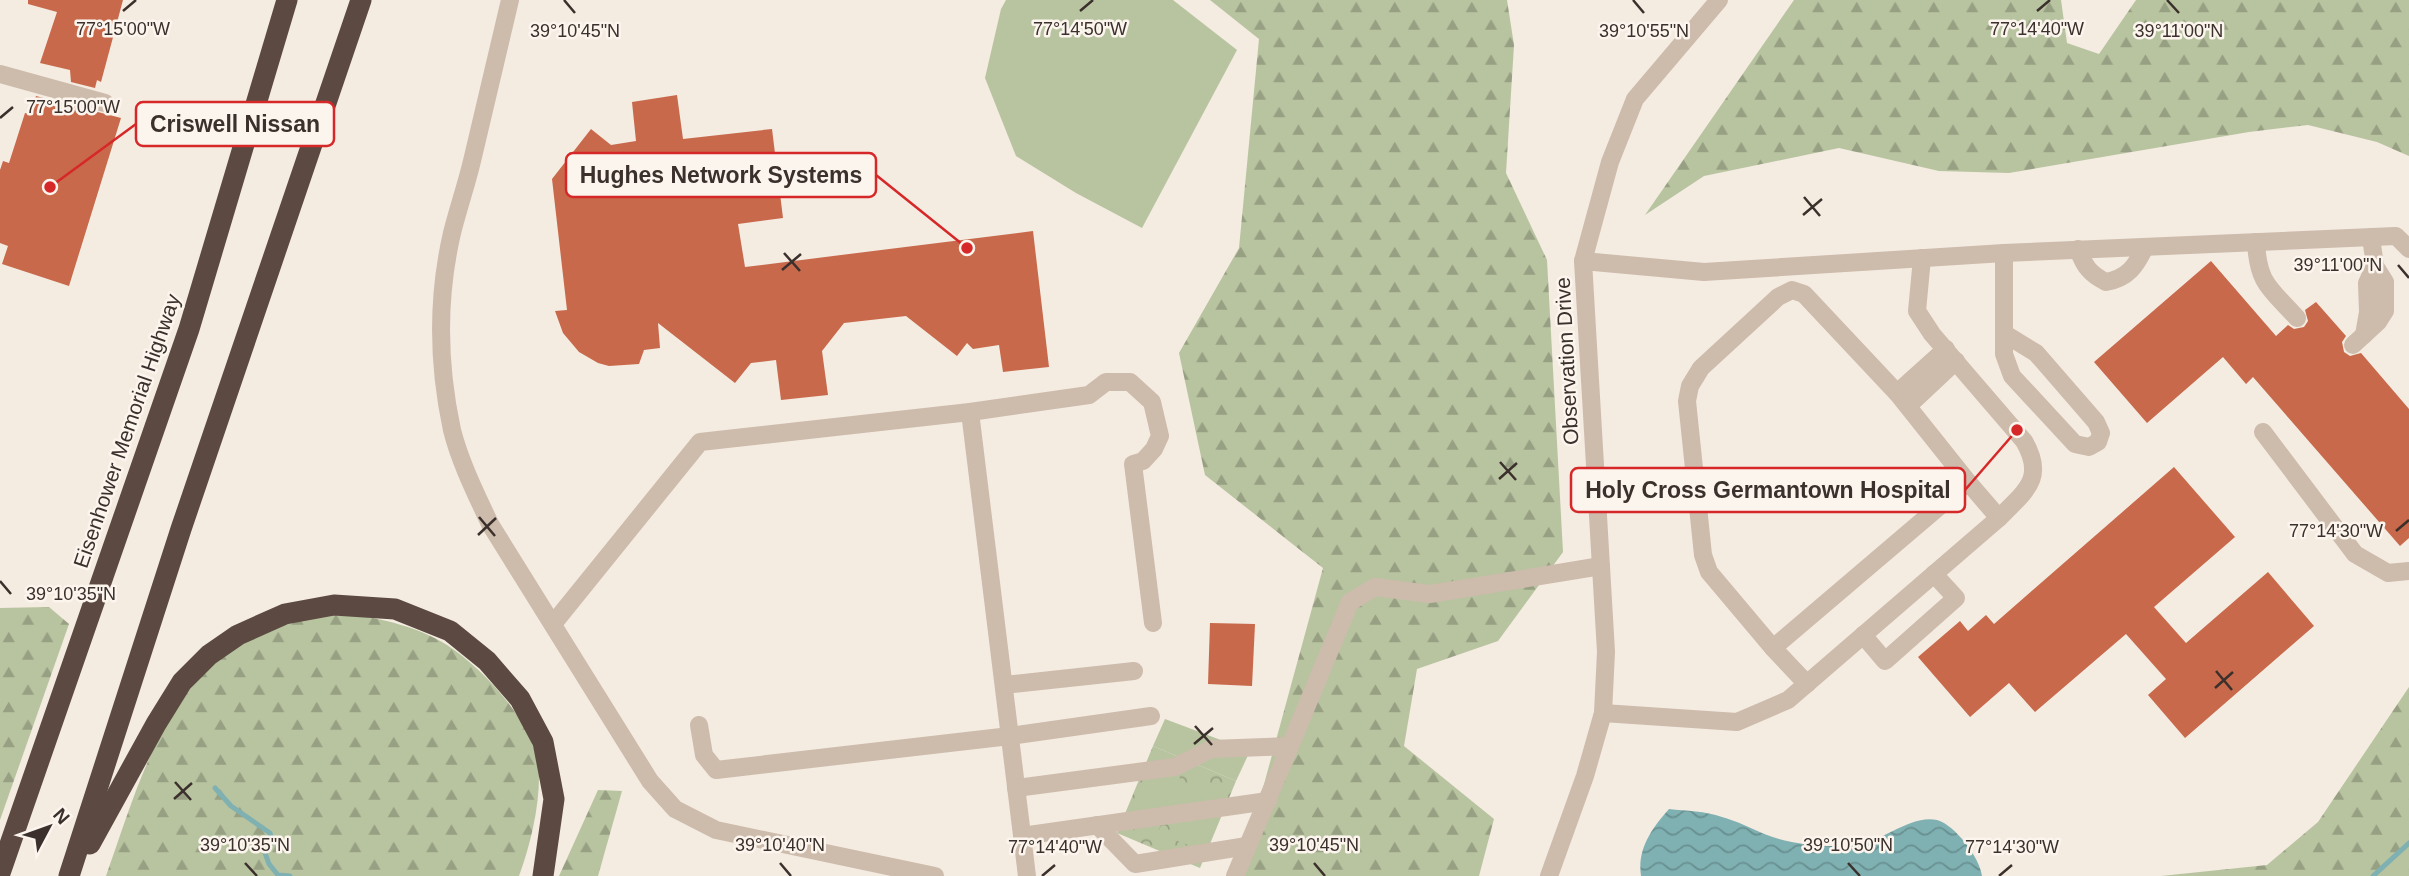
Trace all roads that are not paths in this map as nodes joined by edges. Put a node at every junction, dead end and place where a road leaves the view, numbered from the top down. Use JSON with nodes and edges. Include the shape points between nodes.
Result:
{"nodes":[{"id":1,"x":287,"y":0,"type":"edge"},
{"id":2,"x":361,"y":0,"type":"edge"},
{"id":3,"x":510,"y":0,"type":"edge"},
{"id":4,"x":1719,"y":0,"type":"edge"},
{"id":5,"x":0,"y":74,"type":"edge"},
{"id":6,"x":104,"y":103,"type":"dead end"},
{"id":7,"x":2371,"y":237,"type":"junction"},
{"id":8,"x":2256,"y":242,"type":"junction"},
{"id":9,"x":2145,"y":247,"type":"junction"},
{"id":10,"x":2078,"y":249,"type":"junction"},
{"id":11,"x":2409,"y":249,"type":"edge"},
{"id":12,"x":2004,"y":253,"type":"junction"},
{"id":13,"x":1922,"y":258,"type":"junction"},
{"id":14,"x":1583,"y":261,"type":"junction"},
{"id":15,"x":2297,"y":318,"type":"dead end"},
{"id":16,"x":2005,"y":334,"type":"junction"},
{"id":17,"x":2358,"y":340,"type":"dead end"},
{"id":18,"x":1951,"y":355,"type":"junction"},
{"id":19,"x":1902,"y":400,"type":"junction"},
{"id":20,"x":970,"y":412,"type":"junction"},
{"id":21,"x":2263,"y":432,"type":"dead end"},
{"id":22,"x":1968,"y":482,"type":"junction"},
{"id":23,"x":1999,"y":518,"type":"junction"},
{"id":24,"x":1601,"y":566,"type":"junction"},
{"id":25,"x":2409,"y":571,"type":"edge"},
{"id":26,"x":1934,"y":574,"type":"junction"},
{"id":27,"x":1153,"y":623,"type":"dead end"},
{"id":28,"x":554,"y":624,"type":"junction"},
{"id":29,"x":1863,"y":635,"type":"junction"},
{"id":30,"x":1773,"y":648,"type":"junction"},
{"id":31,"x":1134,"y":671,"type":"dead end"},
{"id":32,"x":1807,"y":684,"type":"junction"},
{"id":33,"x":1004,"y":685,"type":"junction"},
{"id":34,"x":1603,"y":713,"type":"junction"},
{"id":35,"x":1151,"y":716,"type":"dead end"},
{"id":36,"x":699,"y":725,"type":"dead end"},
{"id":37,"x":1010,"y":736,"type":"junction"},
{"id":38,"x":1290,"y":746,"type":"junction"},
{"id":39,"x":1016,"y":788,"type":"junction"},
{"id":40,"x":1268,"y":801,"type":"junction"},
{"id":41,"x":1097,"y":825,"type":"junction"},
{"id":42,"x":1022,"y":836,"type":"junction"},
{"id":43,"x":1247,"y":846,"type":"junction"},
{"id":44,"x":1139,"y":870,"type":"edge"},
{"id":45,"x":0,"y":873,"type":"edge"},
{"id":46,"x":71,"y":876,"type":"edge"},
{"id":47,"x":543,"y":876,"type":"edge"},
{"id":48,"x":935,"y":876,"type":"edge"},
{"id":49,"x":1027,"y":876,"type":"edge"},
{"id":50,"x":1235,"y":876,"type":"edge"},
{"id":51,"x":1549,"y":876,"type":"edge"}],
"edges":[{"from":1,"to":45,"type":"highway","name":"Eisenhower Memorial Highway","via":[[189,329]]},
{"from":2,"to":46,"type":"highway","via":[[181,529]]},
{"from":3,"to":28,"type":"street","via":[[452,234],[440,324],[443,368],[452,430],[469,479],[490,524]]},
{"from":4,"to":14,"type":"street","name":"Observation Drive","via":[[1635,100],[1610,162]]},
{"from":5,"to":6,"type":"street"},
{"from":7,"to":8,"type":"street"},
{"from":7,"to":11,"type":"street","via":[[2396,236]]},
{"from":7,"to":17,"type":"street","via":[[2375,266],[2367,283],[2368,312]]},
{"from":8,"to":9,"type":"street"},
{"from":8,"to":15,"type":"street","via":[[2261,276]]},
{"from":9,"to":10,"type":"street"},
{"from":9,"to":10,"type":"street","via":[[2126,275],[2106,282],[2091,274]]},
{"from":10,"to":12,"type":"street"},
{"from":12,"to":13,"type":"street"},
{"from":12,"to":16,"type":"street"},
{"from":13,"to":14,"type":"street","via":[[1704,272]]},
{"from":13,"to":18,"type":"street","via":[[1917,311]]},
{"from":14,"to":24,"type":"street","name":"Observation Drive"},
{"from":16,"to":16,"type":"street","via":[[2004,354],[2012,376],[2075,444],[2089,447],[2098,442],[2101,433],[2096,422],[2036,353]]},
{"from":18,"to":19,"type":"street"},
{"from":18,"to":23,"type":"street","via":[[2034,457],[2034,475],[2024,493]]},
{"from":19,"to":22,"type":"street"},
{"from":19,"to":30,"type":"street","via":[[1804,294],[1792,290],[1778,297],[1701,368],[1690,386],[1687,401],[1703,555],[1709,572]]},
{"from":20,"to":27,"type":"street","via":[[1089,395],[1106,382],[1130,382],[1152,402],[1160,436],[1143,461],[1133,464]]},
{"from":20,"to":28,"type":"street","via":[[700,442]]},
{"from":20,"to":33,"type":"street"},
{"from":21,"to":25,"type":"street","via":[[2355,554],[2388,573]]},
{"from":22,"to":23,"type":"street"},
{"from":22,"to":30,"type":"street"},
{"from":23,"to":26,"type":"street"},
{"from":24,"to":34,"type":"street","name":"Observation Drive","via":[[1606,652]]},
{"from":24,"to":38,"type":"street","via":[[1430,594],[1375,587],[1350,602]]},
{"from":26,"to":29,"type":"street"},
{"from":26,"to":29,"type":"street","via":[[1956,598],[1885,661]]},
{"from":28,"to":48,"type":"street","via":[[650,781],[675,809],[727,833]]},
{"from":29,"to":32,"type":"street"},
{"from":30,"to":32,"type":"street"},
{"from":31,"to":33,"type":"street"},
{"from":32,"to":34,"type":"street","via":[[1788,700],[1737,722]]},
{"from":33,"to":37,"type":"street"},
{"from":34,"to":51,"type":"street","name":"Observation Drive"},
{"from":35,"to":37,"type":"street"},
{"from":36,"to":37,"type":"street","via":[[704,755],[716,769]]},
{"from":37,"to":39,"type":"street"},
{"from":38,"to":39,"type":"street","via":[[1211,750],[1175,767]]},
{"from":38,"to":40,"type":"street"},
{"from":39,"to":42,"type":"street"},
{"from":40,"to":41,"type":"street"},
{"from":40,"to":43,"type":"street"},
{"from":41,"to":42,"type":"street"},
{"from":41,"to":44,"type":"street"},
{"from":42,"to":49,"type":"street"},
{"from":43,"to":44,"type":"street"},
{"from":43,"to":50,"type":"street"},
{"from":46,"to":47,"type":"highway","via":[[182,682],[238,635],[285,614],[334,606],[395,609],[450,631],[487,661],[520,699],[543,742],[554,799]]}]}
